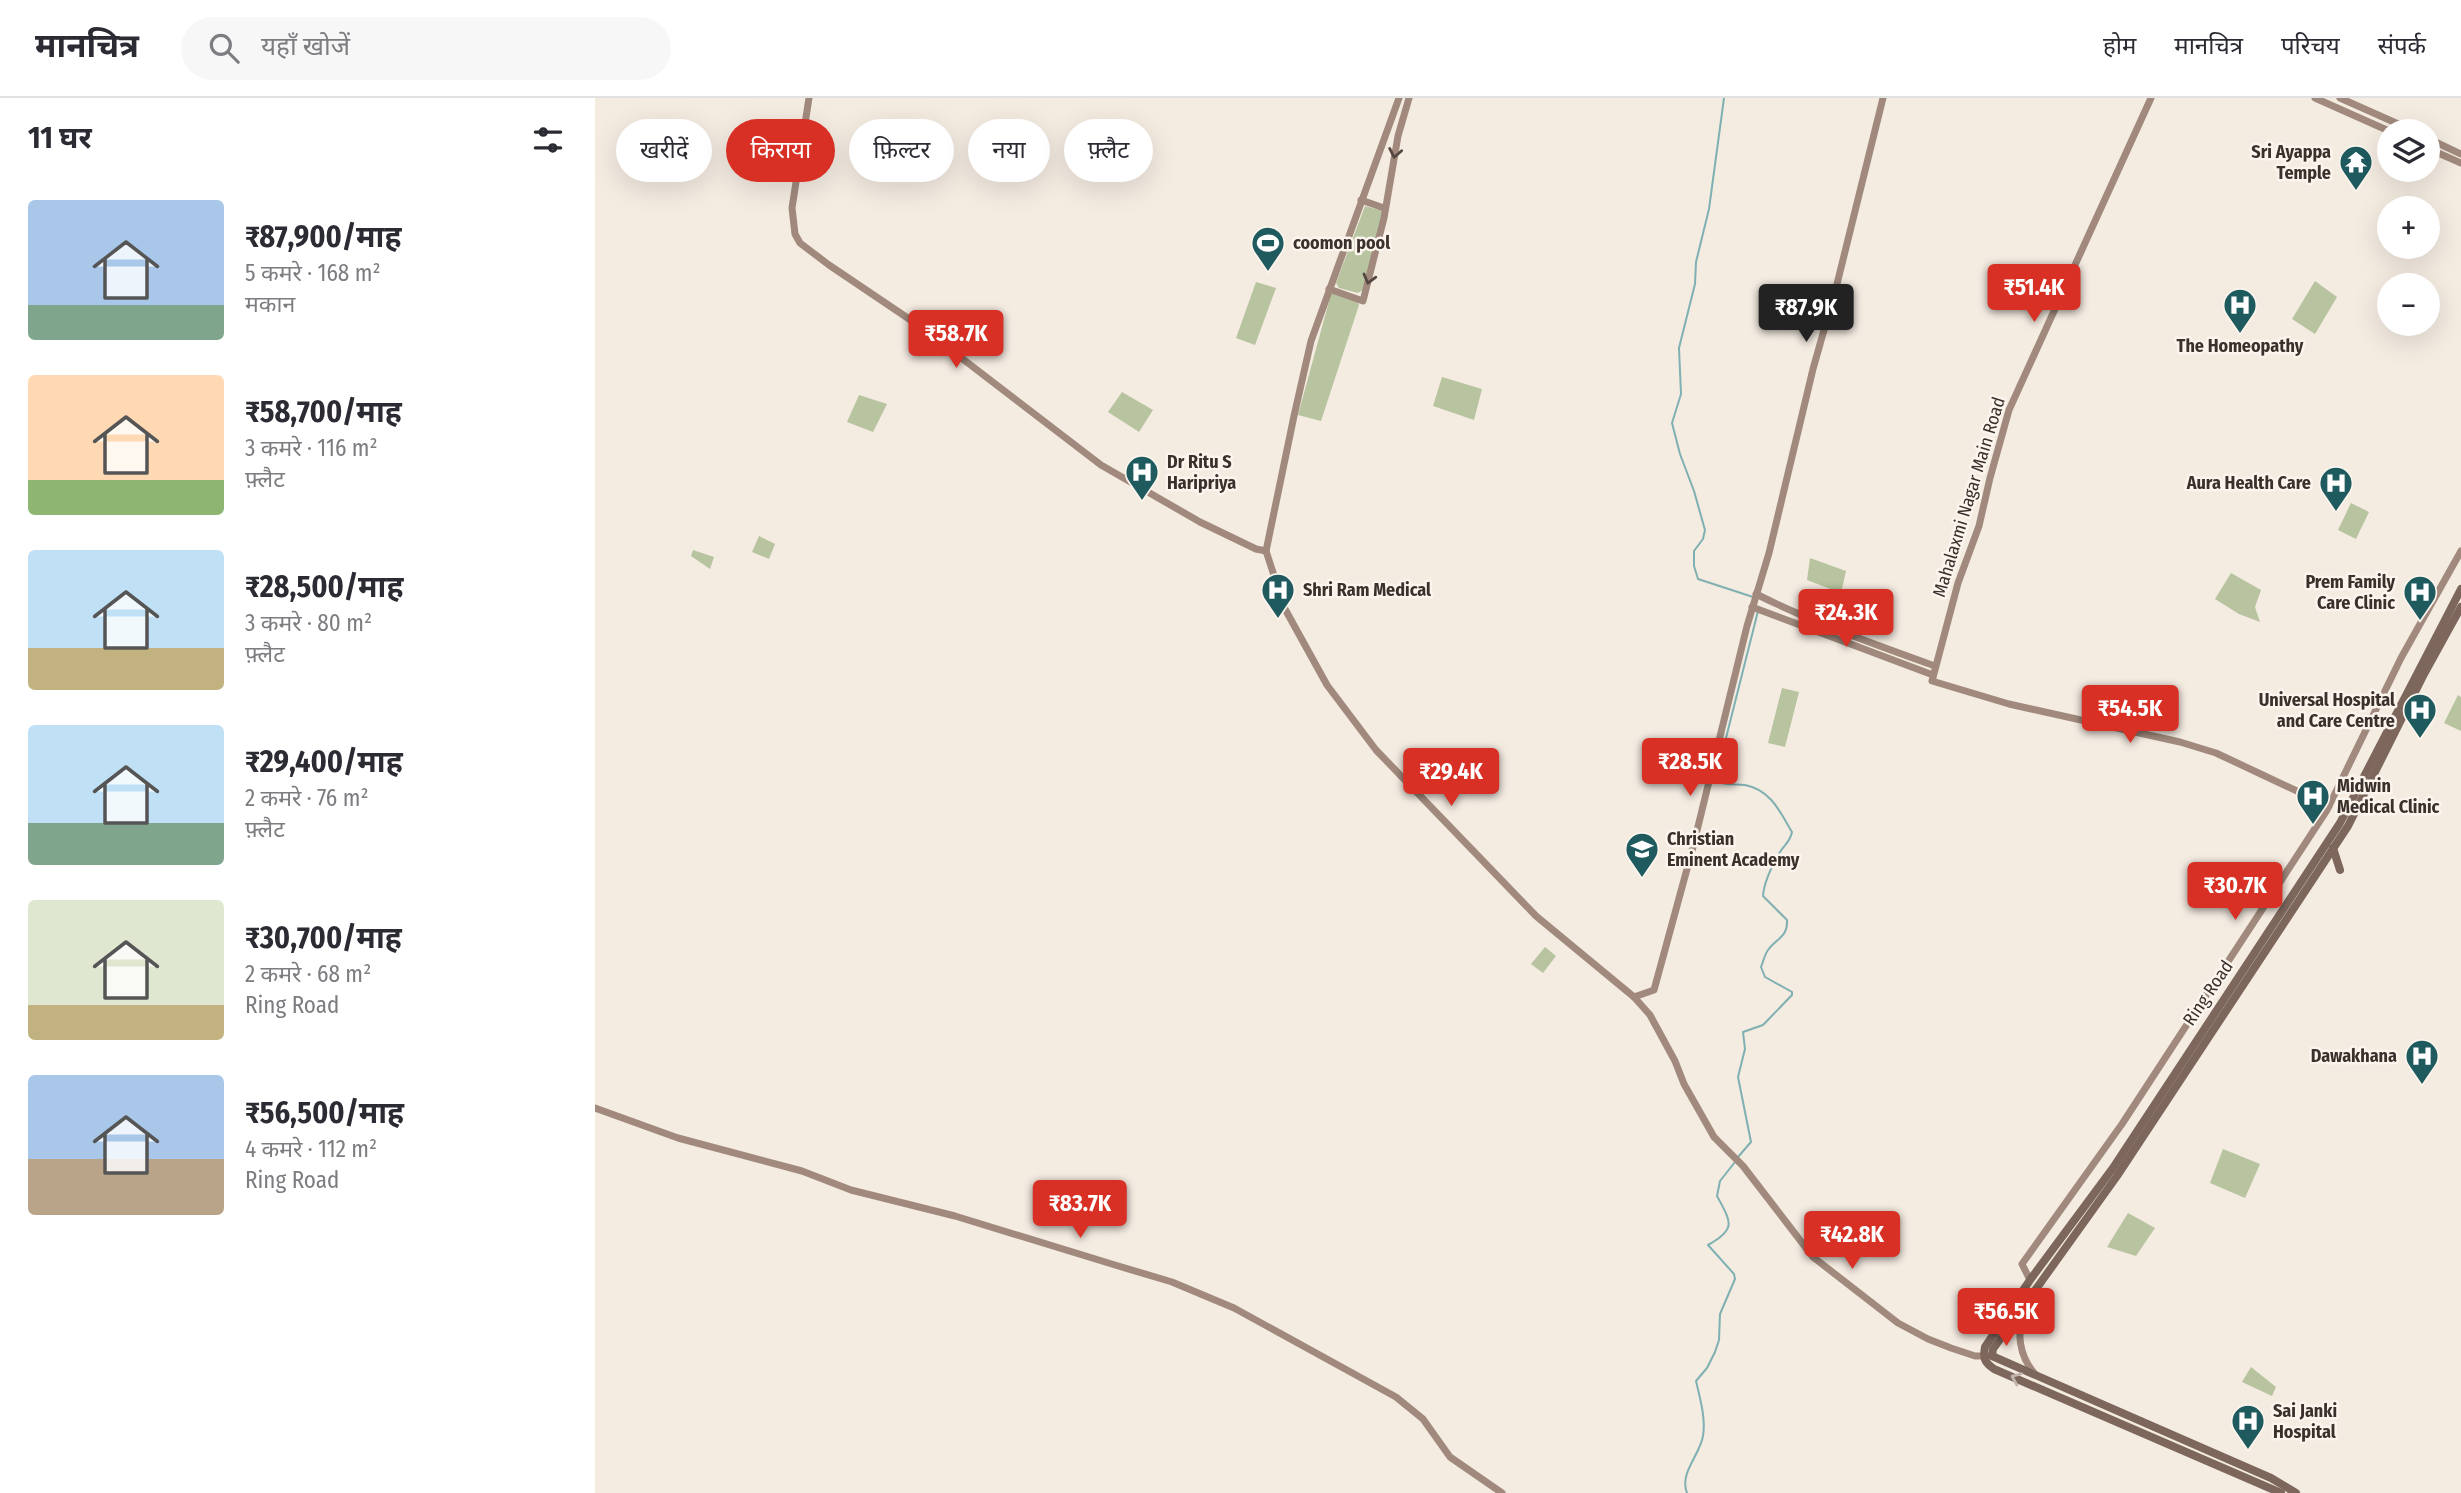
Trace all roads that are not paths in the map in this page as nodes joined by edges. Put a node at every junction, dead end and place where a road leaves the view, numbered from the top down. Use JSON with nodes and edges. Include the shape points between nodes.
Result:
{"nodes":[{"id":1,"x":809,"y":98,"type":"edge"},
{"id":2,"x":1399,"y":98,"type":"edge"},
{"id":3,"x":1409,"y":98,"type":"edge"},
{"id":4,"x":1884,"y":98,"type":"edge"},
{"id":5,"x":2151,"y":98,"type":"edge"},
{"id":6,"x":2315,"y":98,"type":"edge"},
{"id":7,"x":2340,"y":98,"type":"edge"},
{"id":8,"x":2387,"y":119,"type":"edge"},
{"id":9,"x":2377,"y":126,"type":"edge"},
{"id":10,"x":2440,"y":144,"type":"edge"},
{"id":11,"x":2440,"y":154,"type":"edge"},
{"id":12,"x":2461,"y":154,"type":"edge"},
{"id":13,"x":2461,"y":163,"type":"edge"},
{"id":14,"x":1361,"y":200,"type":"junction"},
{"id":15,"x":1384,"y":208,"type":"junction"},
{"id":16,"x":1329,"y":289,"type":"junction"},
{"id":17,"x":1266,"y":551,"type":"junction"},
{"id":18,"x":2461,"y":551,"type":"edge"},
{"id":19,"x":2461,"y":589,"type":"edge"},
{"id":20,"x":1756,"y":602,"type":"junction"},
{"id":21,"x":2461,"y":607,"type":"edge"},
{"id":22,"x":1935,"y":666,"type":"junction"},
{"id":23,"x":1932,"y":678,"type":"junction"},
{"id":24,"x":2329,"y":806,"type":"junction"},
{"id":25,"x":2333,"y":848,"type":"junction"},
{"id":26,"x":2340,"y":870,"type":"dead end"},
{"id":27,"x":1634,"y":997,"type":"junction"},
{"id":28,"x":595,"y":1108,"type":"edge"},
{"id":29,"x":2030,"y":1280,"type":"junction"},
{"id":30,"x":2022,"y":1306,"type":"junction"},
{"id":31,"x":1987,"y":1359,"type":"junction"},
{"id":32,"x":2038,"y":1377,"type":"junction"},
{"id":33,"x":1502,"y":1493,"type":"edge"},
{"id":34,"x":2281,"y":1493,"type":"edge"},
{"id":35,"x":2295,"y":1493,"type":"edge"}],
"edges":[{"from":1,"to":17,"type":"street","via":[[792,208],[800,243],[921,327],[1101,465],[1200,522]]},
{"from":2,"to":14,"type":"street"},
{"from":3,"to":15,"type":"street","one_way":true},
{"from":4,"to":20,"type":"street"},
{"from":5,"to":22,"type":"street","name":"Mahalaxmi Nagar Main Road","via":[[2009,410]]},
{"from":6,"to":9,"type":"street"},
{"from":7,"to":8,"type":"street"},
{"from":10,"to":12,"type":"street"},
{"from":11,"to":13,"type":"street"},
{"from":14,"to":15,"type":"street"},
{"from":14,"to":16,"type":"street"},
{"from":15,"to":16,"type":"street","one_way":true,"via":[[1363,302]]},
{"from":16,"to":17,"type":"street","via":[[1311,341]]},
{"from":17,"to":27,"type":"street","via":[[1287,613],[1328,685],[1376,750],[1536,916]]},
{"from":18,"to":24,"type":"street","via":[[2401,658]]},
{"from":19,"to":29,"type":"main road","name":"Ring Road","via":[[2340,823],[2113,1168]]},
{"from":20,"to":22,"type":"street"},
{"from":20,"to":23,"type":"street"},
{"from":20,"to":27,"type":"street","via":[[1654,990]]},
{"from":21,"to":25,"type":"main road","name":"Ring Road"},
{"from":22,"to":23,"type":"street","name":"Mahalaxmi Nagar Main Road"},
{"from":23,"to":24,"type":"street","via":[[2009,704],[2217,753]]},
{"from":24,"to":29,"type":"street","via":[[2122,1124],[2022,1264]]},
{"from":25,"to":26,"type":"main road"},
{"from":25,"to":30,"type":"main road","name":"Ring Road","via":[[2117,1176]]},
{"from":27,"to":31,"type":"street","via":[[1650,1015],[1714,1137],[1742,1165],[1813,1257],[1898,1323],[1928,1339]]},
{"from":28,"to":33,"type":"street","via":[[678,1138],[1172,1282],[1234,1308],[1396,1397],[1423,1419],[1450,1457]]},
{"from":29,"to":31,"type":"main road","name":"Ring Road","via":[[1985,1347]]},
{"from":30,"to":31,"type":"main road","name":"Ring Road"},
{"from":30,"to":32,"type":"street","via":[[2020,1348]]},
{"from":31,"to":32,"type":"main road"},
{"from":34,"to":31,"type":"main road","one_way":true},
{"from":32,"to":35,"type":"main road","via":[[2271,1478]]}]}
